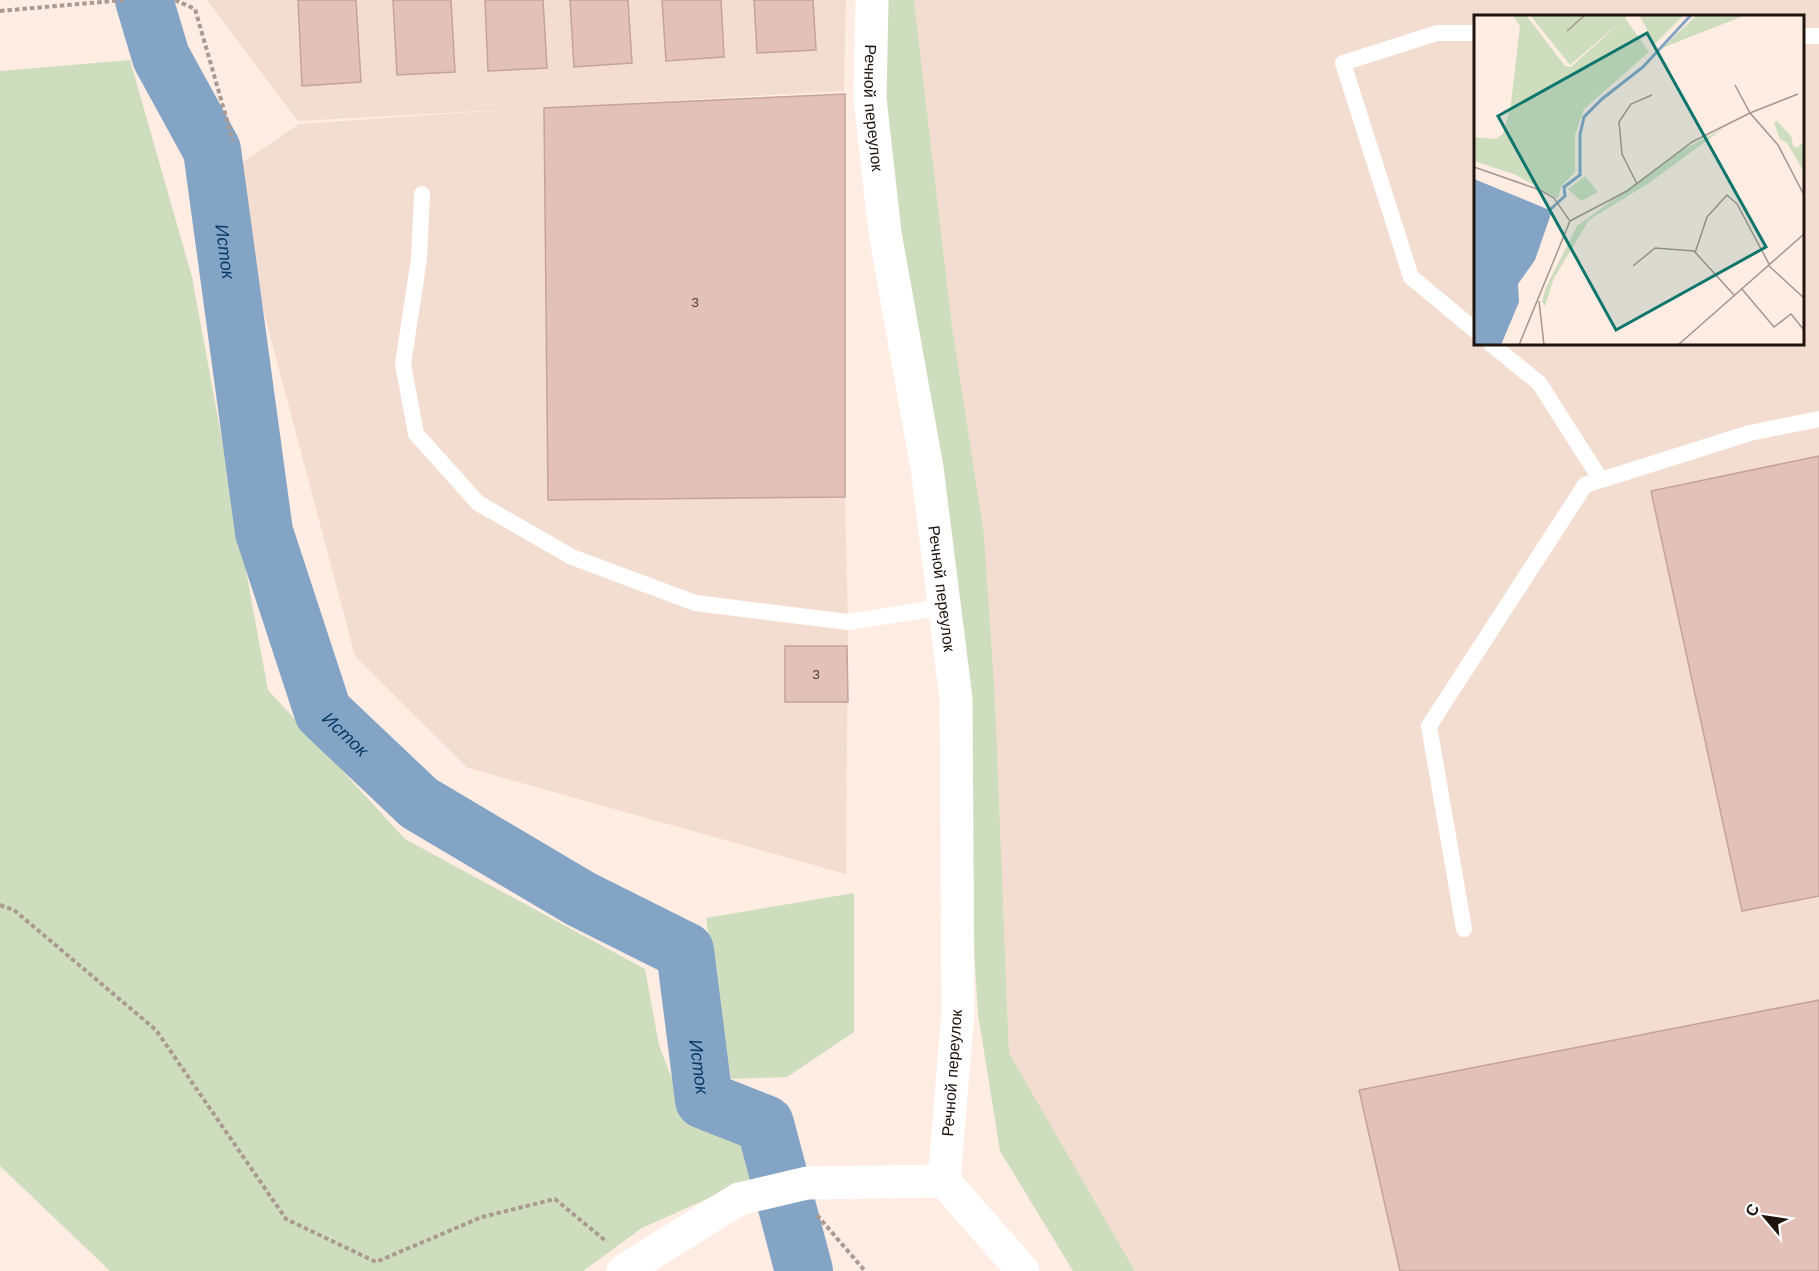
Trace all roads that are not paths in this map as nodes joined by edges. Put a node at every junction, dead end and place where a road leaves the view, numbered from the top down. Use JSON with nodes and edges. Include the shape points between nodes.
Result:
{"nodes":[{"id":1,"x":872,"y":0,"type":"edge"},
{"id":2,"x":1474,"y":33,"type":"edge"},
{"id":3,"x":422,"y":194,"type":"dead end"},
{"id":4,"x":1474,"y":329,"type":"edge"},
{"id":5,"x":1492,"y":345,"type":"edge"},
{"id":6,"x":1819,"y":419,"type":"edge"},
{"id":7,"x":1601,"y":480,"type":"junction"},
{"id":8,"x":944,"y":607,"type":"junction"},
{"id":9,"x":1464,"y":929,"type":"dead end"},
{"id":10,"x":944,"y":1181,"type":"junction"},
{"id":11,"x":628,"y":1267,"type":"edge"},
{"id":12,"x":1023,"y":1271,"type":"edge"}],
"edges":[{"from":1,"to":8,"type":"street","name":"Речной переулок","via":[[870,99],[883,210],[927,468]]},
{"from":2,"to":4,"type":"lane","via":[[1437,33],[1343,63],[1411,277]]},
{"from":3,"to":8,"type":"lane","via":[[419,259],[403,364],[405,376],[416,434],[478,503],[572,557],[695,603],[848,622]]},
{"from":5,"to":7,"type":"lane","via":[[1539,383]]},
{"from":6,"to":7,"type":"lane","via":[[1750,433]]},
{"from":7,"to":9,"type":"lane","via":[[1585,485],[1429,726]]},
{"from":8,"to":10,"type":"street","name":"Речной переулок","via":[[956,699],[958,1012]]},
{"from":10,"to":11,"type":"street","via":[[807,1183],[739,1199]]},
{"from":10,"to":12,"type":"street"}]}
